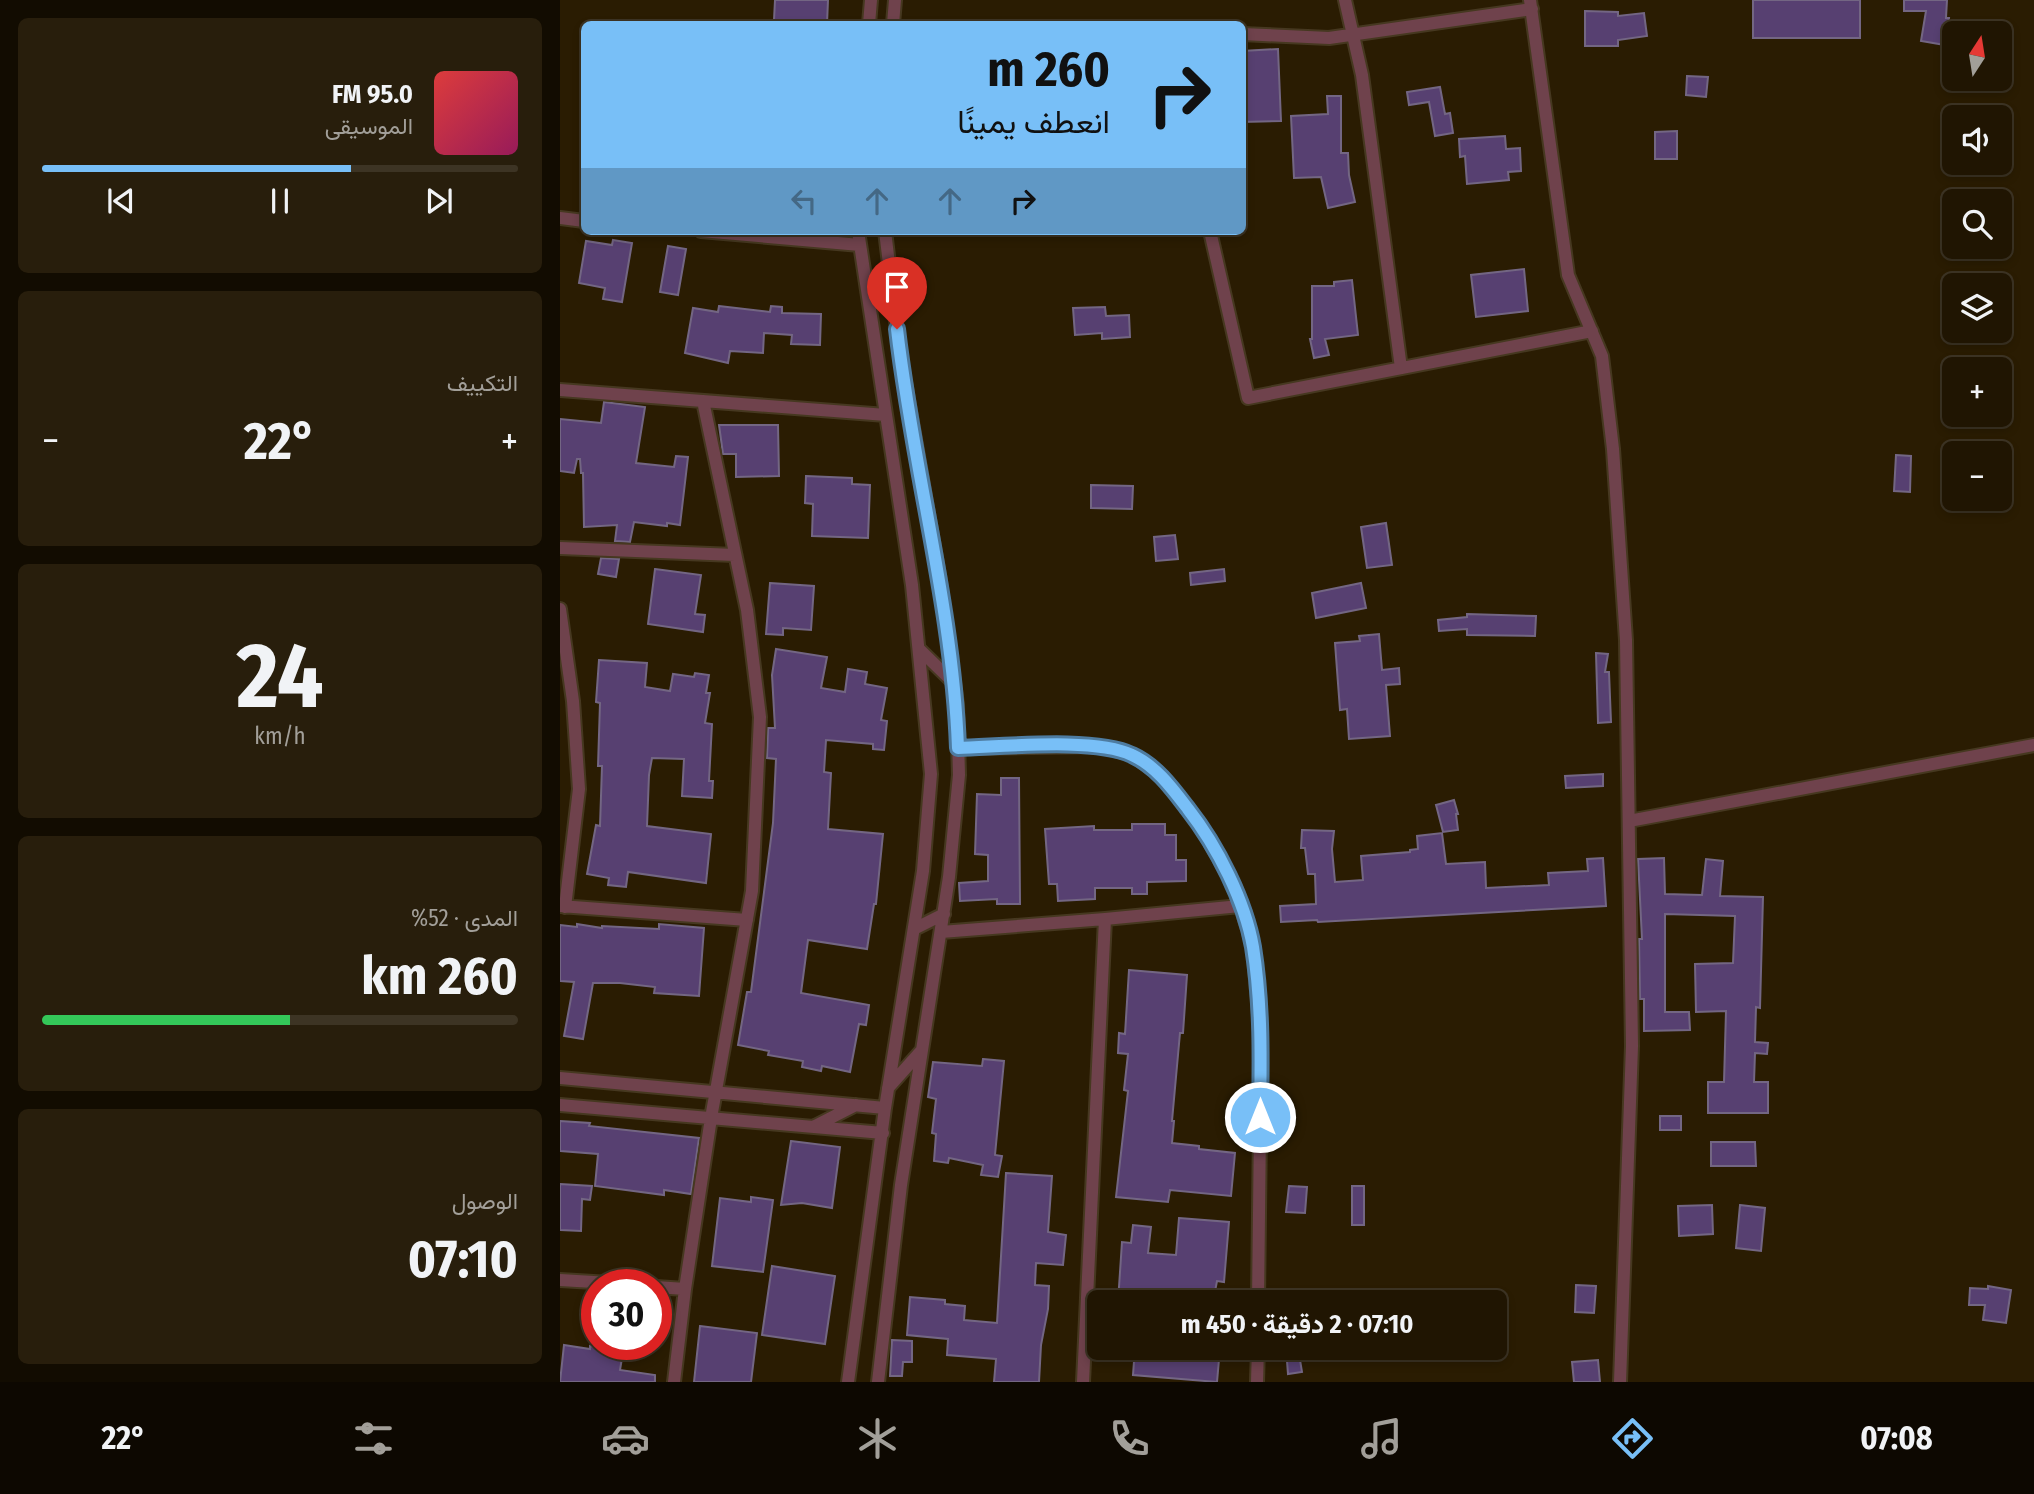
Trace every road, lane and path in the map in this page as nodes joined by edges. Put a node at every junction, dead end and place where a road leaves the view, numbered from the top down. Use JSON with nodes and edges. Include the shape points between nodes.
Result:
{"nodes":[{"id":1,"x":871,"y":0,"type":"edge"},
{"id":2,"x":895,"y":0,"type":"edge"},
{"id":3,"x":1345,"y":0,"type":"edge"},
{"id":4,"x":1531,"y":5,"type":"edge"},
{"id":5,"x":869,"y":21,"type":"edge"},
{"id":6,"x":893,"y":21,"type":"edge"},
{"id":7,"x":1246,"y":34,"type":"edge"},
{"id":8,"x":1353,"y":35,"type":"junction"},
{"id":9,"x":560,"y":218,"type":"edge"},
{"id":10,"x":581,"y":221,"type":"edge"},
{"id":11,"x":746,"y":235,"type":"edge"},
{"id":12,"x":859,"y":235,"type":"edge"},
{"id":13,"x":885,"y":235,"type":"edge"},
{"id":14,"x":1211,"y":235,"type":"edge"},
{"id":15,"x":860,"y":245,"type":"junction"},
{"id":16,"x":1592,"y":331,"type":"junction"},
{"id":17,"x":1401,"y":368,"type":"junction"},
{"id":18,"x":560,"y":390,"type":"edge"},
{"id":19,"x":703,"y":401,"type":"junction"},
{"id":20,"x":886,"y":415,"type":"junction"},
{"id":21,"x":560,"y":548,"type":"edge"},
{"id":22,"x":735,"y":555,"type":"junction"},
{"id":23,"x":560,"y":609,"type":"edge"},
{"id":24,"x":919,"y":649,"type":"junction"},
{"id":25,"x":954,"y":683,"type":"junction"},
{"id":26,"x":2034,"y":745,"type":"edge"},
{"id":27,"x":958,"y":748,"type":"junction"},
{"id":28,"x":1629,"y":821,"type":"junction"},
{"id":29,"x":562,"y":906,"type":"edge"},
{"id":30,"x":1240,"y":906,"type":"junction"},
{"id":31,"x":944,"y":914,"type":"junction"},
{"id":32,"x":1105,"y":919,"type":"junction"},
{"id":33,"x":747,"y":920,"type":"junction"},
{"id":34,"x":914,"y":929,"type":"junction"},
{"id":35,"x":941,"y":932,"type":"junction"},
{"id":36,"x":922,"y":1050,"type":"junction"},
{"id":37,"x":560,"y":1078,"type":"edge"},
{"id":38,"x":888,"y":1088,"type":"junction"},
{"id":39,"x":716,"y":1092,"type":"junction"},
{"id":40,"x":560,"y":1105,"type":"edge"},
{"id":41,"x":857,"y":1105,"type":"junction"},
{"id":42,"x":885,"y":1108,"type":"junction"},
{"id":43,"x":711,"y":1118,"type":"junction"},
{"id":44,"x":813,"y":1127,"type":"junction"},
{"id":45,"x":883,"y":1133,"type":"junction"},
{"id":46,"x":560,"y":1280,"type":"edge"},
{"id":47,"x":581,"y":1281,"type":"edge"},
{"id":48,"x":672,"y":1288,"type":"edge"},
{"id":49,"x":685,"y":1289,"type":"junction"},
{"id":50,"x":1258,"y":1290,"type":"edge"},
{"id":51,"x":1258,"y":1360,"type":"edge"},
{"id":52,"x":674,"y":1382,"type":"edge"},
{"id":53,"x":848,"y":1382,"type":"edge"},
{"id":54,"x":878,"y":1382,"type":"edge"},
{"id":55,"x":1083,"y":1382,"type":"edge"},
{"id":56,"x":1257,"y":1382,"type":"edge"},
{"id":57,"x":1620,"y":1382,"type":"edge"}],
"edges":[{"from":1,"to":5,"type":"street"},
{"from":2,"to":6,"type":"street"},
{"from":3,"to":8,"type":"street"},
{"from":4,"to":8,"type":"street"},
{"from":4,"to":16,"type":"street","via":[[1568,275]]},
{"from":7,"to":8,"type":"street"},
{"from":8,"to":17,"type":"street"},
{"from":9,"to":10,"type":"street"},
{"from":11,"to":15,"type":"street"},
{"from":12,"to":15,"type":"street"},
{"from":13,"to":25,"type":"street","via":[[900,354]]},
{"from":14,"to":17,"type":"street","via":[[1248,398]]},
{"from":15,"to":20,"type":"street"},
{"from":16,"to":17,"type":"street"},
{"from":16,"to":28,"type":"street","via":[[1602,356],[1613,449],[1626,640]]},
{"from":18,"to":19,"type":"street"},
{"from":19,"to":20,"type":"street"},
{"from":19,"to":22,"type":"street"},
{"from":20,"to":24,"type":"street"},
{"from":21,"to":22,"type":"street"},
{"from":22,"to":33,"type":"street","via":[[760,717]]},
{"from":23,"to":29,"type":"street","via":[[579,789]]},
{"from":24,"to":25,"type":"street"},
{"from":24,"to":34,"type":"street","via":[[931,774]]},
{"from":25,"to":27,"type":"street"},
{"from":26,"to":28,"type":"street"},
{"from":27,"to":30,"type":"street","via":[[1098,746],[1131,754],[1163,777],[1199,823],[1235,887]]},
{"from":27,"to":31,"type":"street"},
{"from":28,"to":57,"type":"street","via":[[1632,1046]]},
{"from":29,"to":33,"type":"street"},
{"from":30,"to":32,"type":"street"},
{"from":30,"to":50,"type":"street","via":[[1253,946],[1261,1037]]},
{"from":31,"to":34,"type":"street"},
{"from":31,"to":35,"type":"street"},
{"from":32,"to":35,"type":"street"},
{"from":32,"to":55,"type":"street"},
{"from":33,"to":39,"type":"street"},
{"from":34,"to":38,"type":"street"},
{"from":35,"to":36,"type":"street"},
{"from":36,"to":38,"type":"street"},
{"from":36,"to":54,"type":"street"},
{"from":37,"to":39,"type":"street"},
{"from":38,"to":42,"type":"street"},
{"from":39,"to":41,"type":"street"},
{"from":39,"to":43,"type":"street"},
{"from":40,"to":43,"type":"street"},
{"from":41,"to":42,"type":"street"},
{"from":41,"to":44,"type":"street"},
{"from":42,"to":45,"type":"street"},
{"from":43,"to":44,"type":"street"},
{"from":43,"to":49,"type":"street"},
{"from":44,"to":45,"type":"street"},
{"from":45,"to":53,"type":"street"},
{"from":46,"to":47,"type":"street"},
{"from":48,"to":49,"type":"street"},
{"from":49,"to":52,"type":"street"},
{"from":51,"to":56,"type":"street"}]}
